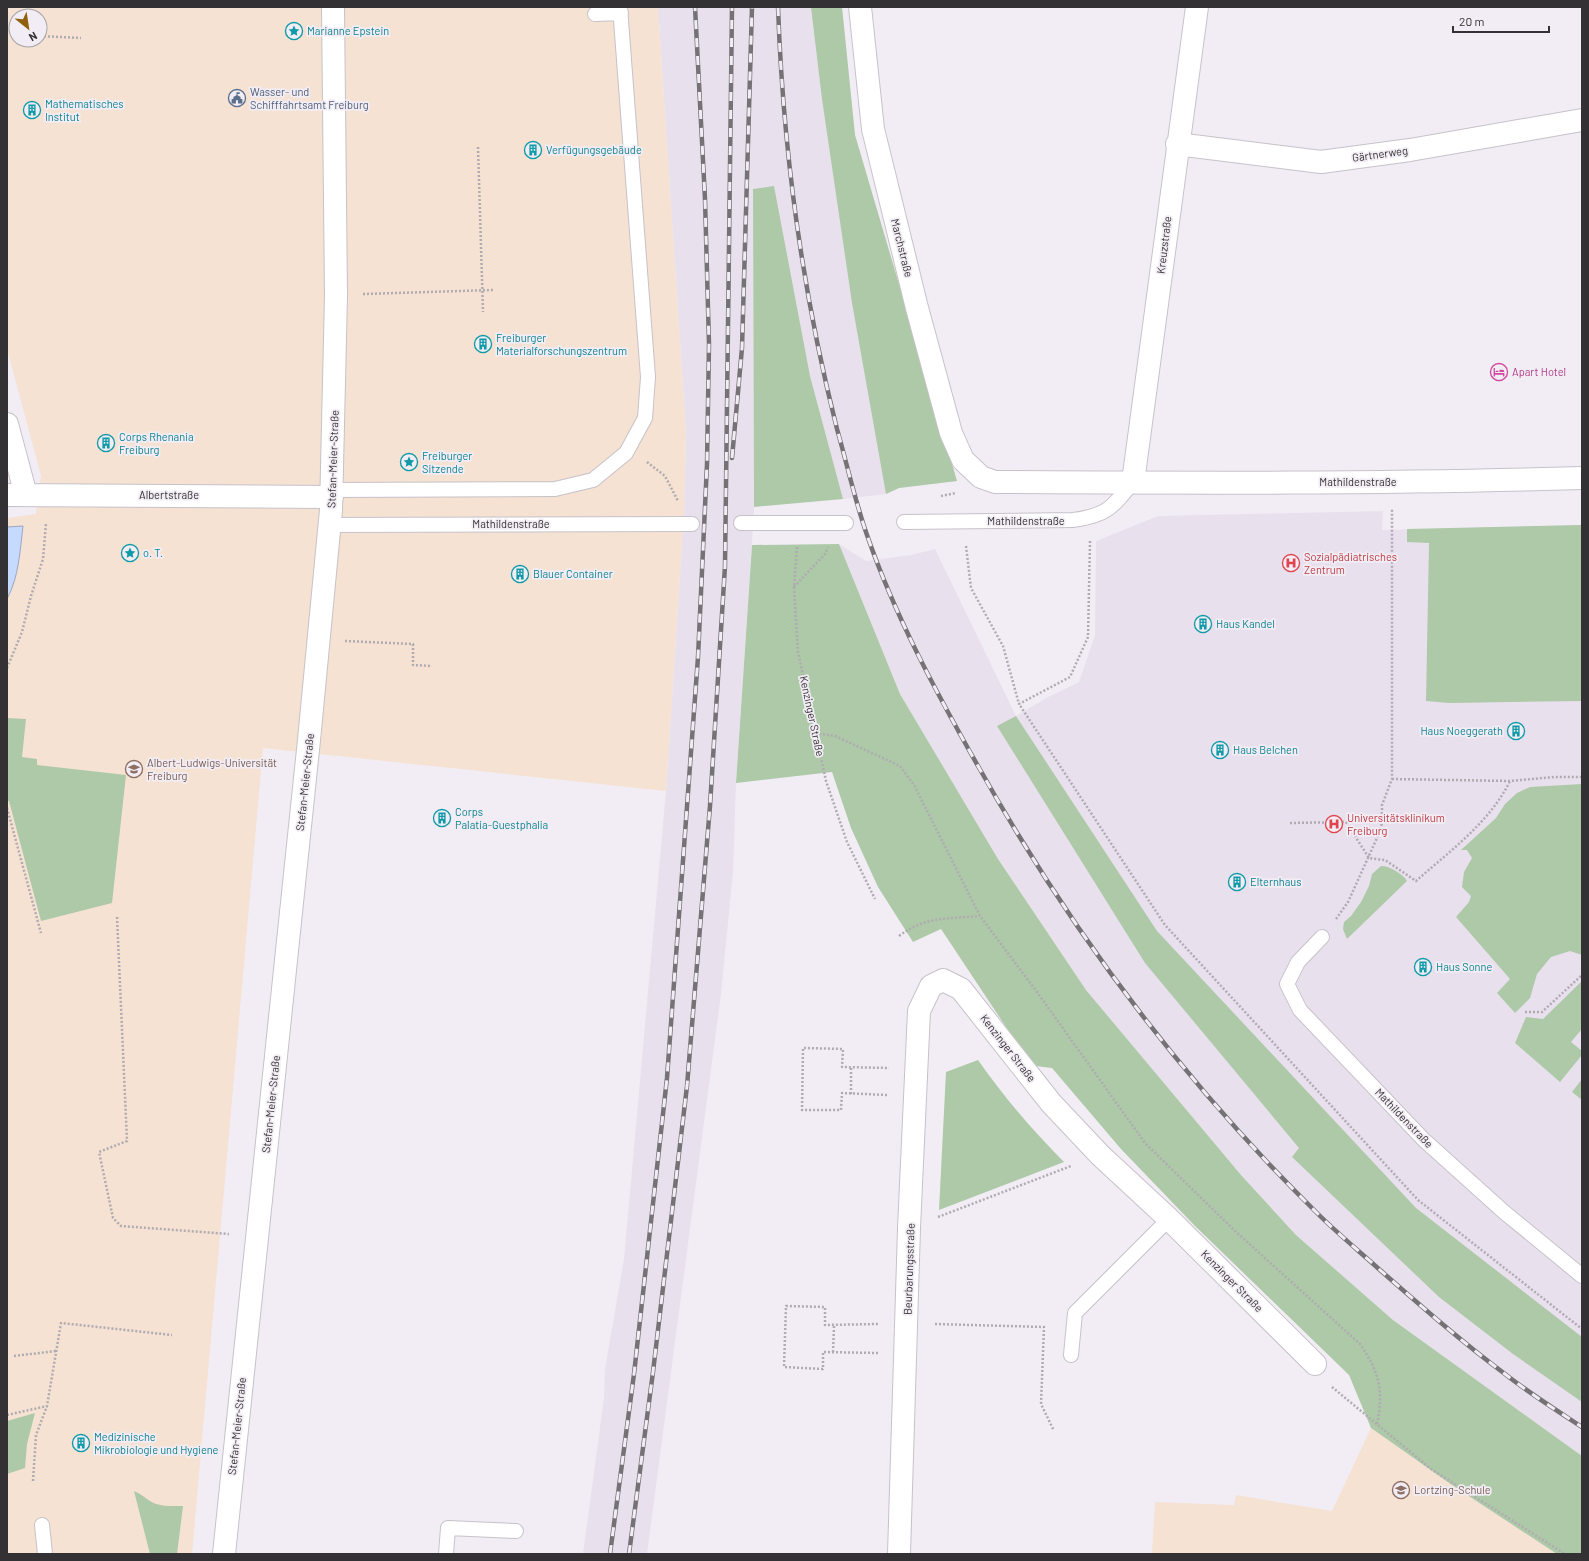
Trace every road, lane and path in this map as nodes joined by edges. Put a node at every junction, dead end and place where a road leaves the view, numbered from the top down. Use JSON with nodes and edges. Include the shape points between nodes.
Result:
{"nodes":[{"id":1,"x":333,"y":7,"type":"edge"},
{"id":2,"x":860,"y":7,"type":"edge"},
{"id":3,"x":1197,"y":7,"type":"edge"},
{"id":4,"x":621,"y":10,"type":"edge"},
{"id":5,"x":595,"y":14,"type":"dead end"},
{"id":6,"x":48,"y":36,"type":"edge"},
{"id":7,"x":81,"y":38,"type":"dead end"},
{"id":8,"x":1582,"y":120,"type":"edge"},
{"id":9,"x":1177,"y":144,"type":"junction"},
{"id":10,"x":478,"y":147,"type":"dead end"},
{"id":11,"x":482,"y":290,"type":"junction"},
{"id":12,"x":493,"y":290,"type":"dead end"},
{"id":13,"x":388,"y":293,"type":"dead end"},
{"id":14,"x":483,"y":312,"type":"dead end"},
{"id":15,"x":7,"y":424,"type":"edge"},
{"id":16,"x":647,"y":462,"type":"dead end"},
{"id":17,"x":981,"y":477,"type":"joint"},
{"id":18,"x":1582,"y":478,"type":"edge"},
{"id":19,"x":1133,"y":482,"type":"junction"},
{"id":20,"x":1392,"y":483,"type":"junction"},
{"id":21,"x":332,"y":494,"type":"junction"},
{"id":22,"x":27,"y":495,"type":"edge"},
{"id":23,"x":678,"y":506,"type":"dead end"},
{"id":24,"x":1090,"y":518,"type":"junction"},
{"id":25,"x":963,"y":521,"type":"junction"},
{"id":26,"x":842,"y":522,"type":"joint"},
{"id":27,"x":904,"y":522,"type":"dead end"},
{"id":28,"x":741,"y":523,"type":"dead end"},
{"id":29,"x":800,"y":523,"type":"junction"},
{"id":30,"x":692,"y":524,"type":"dead end"},
{"id":31,"x":330,"y":525,"type":"junction"},
{"id":32,"x":794,"y":588,"type":"junction"},
{"id":33,"x":319,"y":639,"type":"junction"},
{"id":34,"x":432,"y":666,"type":"dead end"},
{"id":35,"x":7,"y":668,"type":"edge"},
{"id":36,"x":1019,"y":704,"type":"junction"},
{"id":37,"x":816,"y":733,"type":"junction"},
{"id":38,"x":1582,"y":777,"type":"edge"},
{"id":39,"x":1392,"y":779,"type":"junction"},
{"id":40,"x":1510,"y":781,"type":"junction"},
{"id":41,"x":7,"y":808,"type":"edge"},
{"id":42,"x":1290,"y":823,"type":"dead end"},
{"id":43,"x":1369,"y":858,"type":"junction"},
{"id":44,"x":875,"y":898,"type":"dead end"},
{"id":45,"x":980,"y":916,"type":"junction"},
{"id":46,"x":117,"y":917,"type":"dead end"},
{"id":47,"x":41,"y":933,"type":"dead end"},
{"id":48,"x":899,"y":936,"type":"dead end"},
{"id":49,"x":1322,"y":937,"type":"joint"},
{"id":50,"x":1582,"y":974,"type":"edge"},
{"id":51,"x":931,"y":986,"type":"joint"},
{"id":52,"x":1525,"y":1012,"type":"dead end"},
{"id":53,"x":851,"y":1067,"type":"junction"},
{"id":54,"x":916,"y":1069,"type":"junction"},
{"id":55,"x":851,"y":1094,"type":"junction"},
{"id":56,"x":916,"y":1095,"type":"junction"},
{"id":57,"x":1100,"y":1155,"type":"junction"},
{"id":58,"x":1169,"y":1219,"type":"junction"},
{"id":59,"x":909,"y":1228,"type":"junction"},
{"id":60,"x":258,"y":1236,"type":"junction"},
{"id":61,"x":1582,"y":1276,"type":"edge"},
{"id":62,"x":907,"y":1324,"type":"junction"},
{"id":63,"x":834,"y":1326,"type":"junction"},
{"id":64,"x":1582,"y":1329,"type":"edge"},
{"id":65,"x":172,"y":1335,"type":"dead end"},
{"id":66,"x":56,"y":1351,"type":"junction"},
{"id":67,"x":833,"y":1352,"type":"junction"},
{"id":68,"x":906,"y":1354,"type":"junction"},
{"id":69,"x":1071,"y":1355,"type":"dead end"},
{"id":70,"x":14,"y":1356,"type":"dead end"},
{"id":71,"x":1315,"y":1364,"type":"joint"},
{"id":72,"x":47,"y":1406,"type":"junction"},
{"id":73,"x":7,"y":1415,"type":"edge"},
{"id":74,"x":1377,"y":1424,"type":"junction"},
{"id":75,"x":1054,"y":1431,"type":"dead end"},
{"id":76,"x":33,"y":1480,"type":"dead end"},
{"id":77,"x":42,"y":1525,"type":"dead end"},
{"id":78,"x":516,"y":1531,"type":"dead end"},
{"id":79,"x":45,"y":1554,"type":"edge"},
{"id":80,"x":224,"y":1554,"type":"edge"},
{"id":81,"x":446,"y":1554,"type":"edge"},
{"id":82,"x":899,"y":1554,"type":"edge"},
{"id":83,"x":1564,"y":1554,"type":"edge"}],
"edges":[{"from":1,"to":21,"type":"street","name":"Stefan-Meier-Straße","via":[[336,296]]},
{"from":2,"to":17,"type":"street","name":"Marchstraße","via":[[873,129],[916,301],[951,433],[963,460]]},
{"from":3,"to":9,"type":"street","name":"Kreuzstraße"},
{"from":4,"to":5,"type":"lane"},
{"from":4,"to":21,"type":"lane","via":[[648,377],[645,418],[626,453],[593,480],[555,489]]},
{"from":6,"to":7,"type":"path"},
{"from":8,"to":9,"type":"street","name":"Gärtnerweg","via":[[1410,150],[1321,162]]},
{"from":9,"to":19,"type":"street","name":"Kreuzstraße"},
{"from":10,"to":11,"type":"path"},
{"from":11,"to":12,"type":"path"},
{"from":11,"to":13,"type":"path"},
{"from":11,"to":14,"type":"path"},
{"from":15,"to":22,"type":"street"},
{"from":16,"to":23,"type":"path","via":[[665,476],[678,498]]},
{"from":17,"to":19,"type":"street","name":"Mathildenstraße","via":[[995,482]]},
{"from":18,"to":20,"type":"street","name":"Mathildenstraße"},
{"from":19,"to":20,"type":"street","name":"Mathildenstraße"},
{"from":19,"to":24,"type":"lane","name":"Mathildenstraße","via":[[1112,507]]},
{"from":20,"to":39,"type":"path"},
{"from":21,"to":22,"type":"street","name":"Albertstraße"},
{"from":21,"to":31,"type":"street","name":"Stefan-Meier-Straße"},
{"from":22,"to":35,"type":"path","via":[[43,559],[30,596],[22,632]]},
{"from":24,"to":25,"type":"lane","name":"Mathildenstraße"},
{"from":24,"to":36,"type":"path","via":[[1088,638],[1070,678]]},
{"from":25,"to":27,"type":"lane","name":"Mathildenstraße"},
{"from":25,"to":36,"type":"path","via":[[971,588],[1003,646]]},
{"from":26,"to":29,"type":"lane"},
{"from":26,"to":32,"type":"path","via":[[825,554]]},
{"from":28,"to":29,"type":"lane"},
{"from":29,"to":32,"type":"path","name":"Kenzinger Straße"},
{"from":30,"to":31,"type":"lane","name":"Mathildenstraße"},
{"from":31,"to":33,"type":"street","name":"Stefan-Meier-Straße"},
{"from":32,"to":37,"type":"path","name":"Kenzinger Straße","via":[[798,652]]},
{"from":33,"to":34,"type":"path","via":[[412,644],[413,665]]},
{"from":33,"to":60,"type":"street","name":"Stefan-Meier-Straße"},
{"from":36,"to":64,"type":"path","via":[[1165,925],[1418,1200]]},
{"from":37,"to":44,"type":"path","name":"Kenzinger Straße","via":[[826,781],[847,842]]},
{"from":37,"to":45,"type":"path","via":[[835,736],[900,766],[914,785]]},
{"from":38,"to":40,"type":"path"},
{"from":39,"to":40,"type":"path"},
{"from":39,"to":43,"type":"path","via":[[1382,805],[1382,823]]},
{"from":40,"to":43,"type":"path","via":[[1489,814],[1416,880],[1385,860]]},
{"from":41,"to":47,"type":"path"},
{"from":42,"to":43,"type":"path","via":[[1346,822]]},
{"from":43,"to":49,"type":"path","via":[[1348,902]]},
{"from":45,"to":48,"type":"path","via":[[928,920],[911,927]]},
{"from":45,"to":74,"type":"path","via":[[1145,1143],[1234,1230],[1360,1344],[1371,1360],[1378,1383],[1381,1403]]},
{"from":46,"to":60,"type":"path","via":[[127,1141],[99,1152],[113,1218],[121,1226]]},
{"from":49,"to":61,"type":"lane","name":"Mathildenstraße","via":[[1298,962],[1288,984],[1300,1010],[1424,1140],[1504,1212]]},
{"from":50,"to":52,"type":"path","via":[[1542,1012]]},
{"from":51,"to":54,"type":"street","name":"Beurbarungsstraße","via":[[919,1011]]},
{"from":51,"to":57,"type":"street","name":"Kenzinger Straße","via":[[943,980],[961,989],[1051,1103]]},
{"from":53,"to":54,"type":"path"},
{"from":53,"to":55,"type":"path"},
{"from":53,"to":55,"type":"path","via":[[842,1067],[843,1049],[803,1048],[802,1110],[841,1110],[842,1094]]},
{"from":54,"to":56,"type":"street","name":"Beurbarungsstraße"},
{"from":55,"to":56,"type":"path"},
{"from":56,"to":59,"type":"street","name":"Beurbarungsstraße"},
{"from":57,"to":58,"type":"street","name":"Kenzinger Straße"},
{"from":57,"to":59,"type":"path"},
{"from":58,"to":69,"type":"lane","via":[[1076,1313]]},
{"from":58,"to":71,"type":"street","name":"Kenzinger Straße"},
{"from":59,"to":62,"type":"street","name":"Beurbarungsstraße"},
{"from":60,"to":80,"type":"street","name":"Stefan-Meier-Straße"},
{"from":62,"to":63,"type":"path"},
{"from":62,"to":68,"type":"street","name":"Beurbarungsstraße"},
{"from":62,"to":75,"type":"path","via":[[1044,1327],[1041,1404]]},
{"from":63,"to":67,"type":"path"},
{"from":63,"to":67,"type":"path","via":[[825,1325],[825,1307],[786,1306],[784,1367],[823,1369],[824,1352]]},
{"from":65,"to":66,"type":"path","via":[[61,1323]]},
{"from":66,"to":70,"type":"path"},
{"from":66,"to":72,"type":"path"},
{"from":67,"to":68,"type":"path"},
{"from":68,"to":82,"type":"street","name":"Beurbarungsstraße"},
{"from":71,"to":74,"type":"path","via":[[1327,1383]]},
{"from":72,"to":73,"type":"path"},
{"from":72,"to":76,"type":"path","via":[[36,1435]]},
{"from":74,"to":83,"type":"path","via":[[1431,1469]]},
{"from":77,"to":79,"type":"lane"},
{"from":78,"to":81,"type":"lane","via":[[448,1528]]}]}
